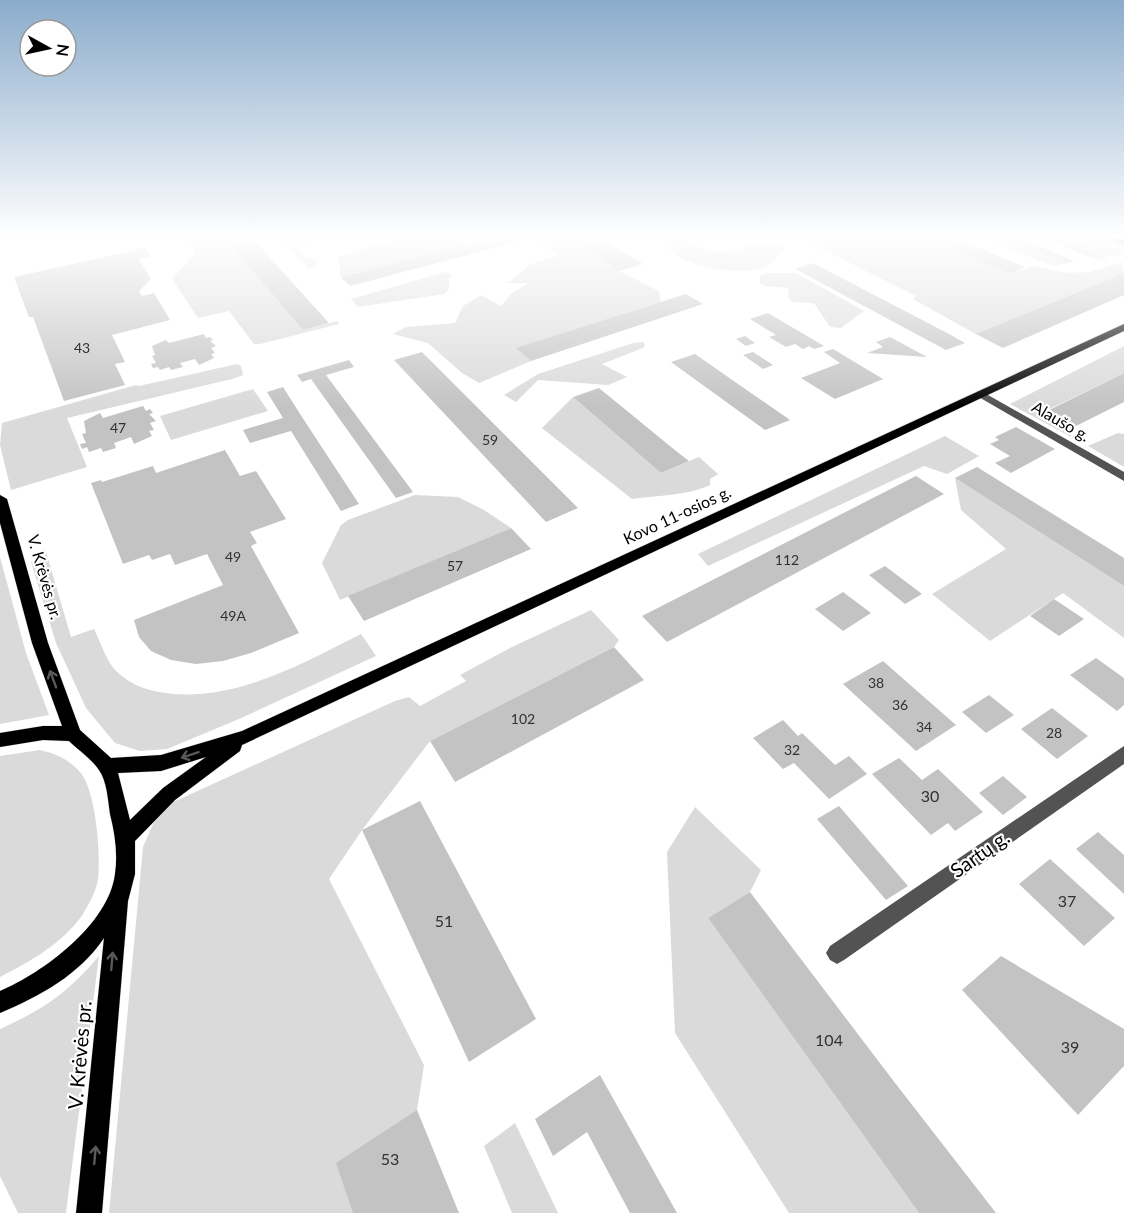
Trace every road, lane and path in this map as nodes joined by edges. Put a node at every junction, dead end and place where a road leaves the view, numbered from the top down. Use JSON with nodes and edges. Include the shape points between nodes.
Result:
{"nodes":[{"id":1,"x":1124,"y":327,"type":"edge"},
{"id":2,"x":981,"y":394,"type":"junction"},
{"id":3,"x":1124,"y":477,"type":"edge"},
{"id":4,"x":0,"y":500,"type":"edge"},
{"id":5,"x":73,"y":734,"type":"junction"},
{"id":6,"x":246,"y":737,"type":"junction"},
{"id":7,"x":0,"y":740,"type":"edge"},
{"id":8,"x":1124,"y":754,"type":"edge"},
{"id":9,"x":107,"y":766,"type":"junction"},
{"id":10,"x":125,"y":838,"type":"junction"},
{"id":11,"x":118,"y":900,"type":"junction"},
{"id":12,"x":837,"y":953,"type":"dead end"},
{"id":13,"x":0,"y":1002,"type":"edge"},
{"id":14,"x":90,"y":1213,"type":"edge"}],
"edges":[{"from":1,"to":2,"type":"main road","name":"Kovo 11-osios g."},
{"from":2,"to":3,"type":"street","name":"Alaušo g."},
{"from":2,"to":6,"type":"main road","name":"Kovo 11-osios g."},
{"from":5,"to":4,"type":"main road","name":"V. Krėvės pr.","one_way":true,"via":[[40,643]]},
{"from":5,"to":7,"type":"main road"},
{"from":5,"to":9,"type":"main road"},
{"from":6,"to":9,"type":"main road","name":"Kovo 11-osios g.","one_way":true,"via":[[161,763]]},
{"from":6,"to":10,"type":"main road","name":"Kovo 11-osios g.","via":[[169,794]]},
{"from":8,"to":12,"type":"street","name":"Sartų g."},
{"from":9,"to":10,"type":"main road"},
{"from":10,"to":11,"type":"main road","via":[[125,874]]},
{"from":11,"to":13,"type":"main road","via":[[94,935],[67,964],[31,989]]},
{"from":14,"to":11,"type":"main road","name":"V. Krėvės pr.","one_way":true}]}
